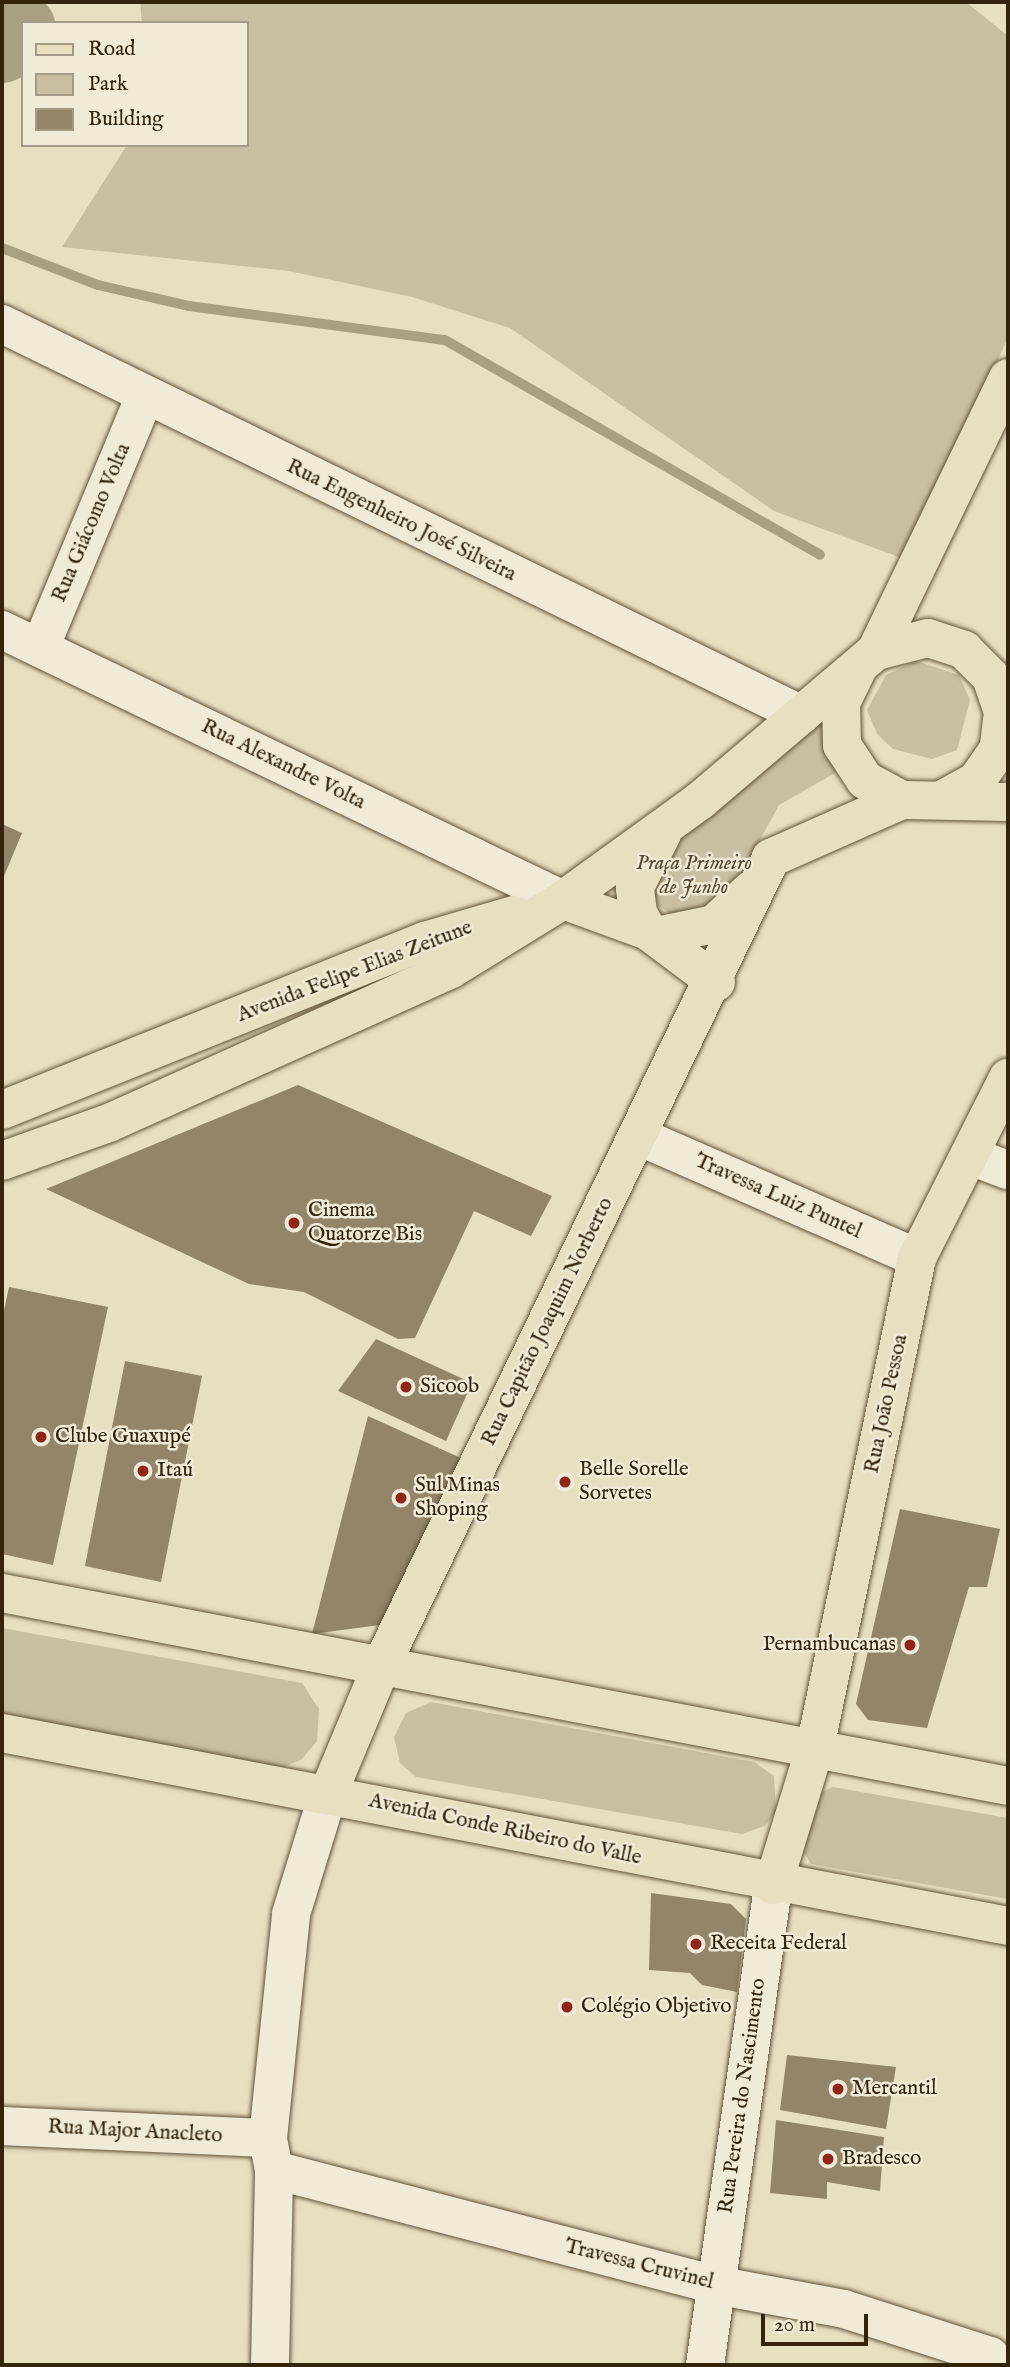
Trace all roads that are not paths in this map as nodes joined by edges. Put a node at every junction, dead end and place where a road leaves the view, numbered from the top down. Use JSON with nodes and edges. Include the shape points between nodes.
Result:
{"nodes":[{"id":1,"x":2,"y":324,"type":"edge"},
{"id":2,"x":1008,"y":379,"type":"edge"},
{"id":3,"x":144,"y":398,"type":"junction"},
{"id":4,"x":2,"y":630,"type":"edge"},
{"id":5,"x":40,"y":648,"type":"junction"},
{"id":6,"x":868,"y":658,"type":"junction"},
{"id":7,"x":1006,"y":713,"type":"edge"},
{"id":8,"x":802,"y":715,"type":"junction"},
{"id":9,"x":943,"y":799,"type":"junction"},
{"id":10,"x":902,"y":800,"type":"junction"},
{"id":11,"x":1008,"y":802,"type":"edge"},
{"id":12,"x":692,"y":806,"type":"junction"},
{"id":13,"x":768,"y":867,"type":"junction"},
{"id":14,"x":563,"y":900,"type":"junction"},
{"id":15,"x":652,"y":933,"type":"junction"},
{"id":16,"x":716,"y":982,"type":"junction"},
{"id":17,"x":1008,"y":1077,"type":"edge"},
{"id":18,"x":2,"y":1111,"type":"edge"},
{"id":19,"x":638,"y":1136,"type":"junction"},
{"id":20,"x":971,"y":1156,"type":"junction"},
{"id":21,"x":2,"y":1161,"type":"edge"},
{"id":22,"x":1008,"y":1170,"type":"edge"},
{"id":23,"x":917,"y":1258,"type":"junction"},
{"id":24,"x":2,"y":1593,"type":"edge"},
{"id":25,"x":382,"y":1664,"type":"junction"},
{"id":26,"x":2,"y":1733,"type":"edge"},
{"id":27,"x":815,"y":1748,"type":"junction"},
{"id":28,"x":1008,"y":1786,"type":"edge"},
{"id":29,"x":328,"y":1794,"type":"junction"},
{"id":30,"x":773,"y":1885,"type":"junction"},
{"id":31,"x":1008,"y":1926,"type":"edge"},
{"id":32,"x":2,"y":2126,"type":"edge"},
{"id":33,"x":271,"y":2154,"type":"junction"},
{"id":34,"x":715,"y":2285,"type":"junction"},
{"id":35,"x":270,"y":2365,"type":"edge"},
{"id":36,"x":705,"y":2365,"type":"edge"},
{"id":37,"x":1000,"y":2365,"type":"edge"}],
"edges":[{"from":1,"to":3,"type":"street","name":"Rua Engenheiro José Silveira"},
{"from":2,"to":6,"type":"main road"},
{"from":3,"to":5,"type":"street","name":"Rua Giácomo Volta"},
{"from":3,"to":8,"type":"street","name":"Rua Engenheiro José Silveira"},
{"from":4,"to":5,"type":"street","name":"Rua Alexandre Volta"},
{"from":5,"to":14,"type":"street","name":"Rua Alexandre Volta"},
{"from":6,"to":7,"type":"main road","via":[[928,638],[964,650],[991,677]]},
{"from":6,"to":8,"type":"main road"},
{"from":6,"to":10,"type":"main road","via":[[841,703],[842,745],[865,780]]},
{"from":7,"to":9,"type":"main road","via":[[998,750],[976,780]]},
{"from":8,"to":12,"type":"main road"},
{"from":9,"to":10,"type":"main road"},
{"from":9,"to":11,"type":"main road"},
{"from":10,"to":13,"type":"main road","via":[[771,858]]},
{"from":12,"to":14,"type":"main road"},
{"from":12,"to":15,"type":"main road","via":[[643,862],[635,887],[638,913]]},
{"from":13,"to":15,"type":"main road","via":[[739,906],[714,924]]},
{"from":13,"to":16,"type":"main road"},
{"from":14,"to":15,"type":"main road"},
{"from":14,"to":18,"type":"main road","name":"Avenida Felipe Elias Zeitune","via":[[425,941]]},
{"from":14,"to":21,"type":"main road","name":"Avenida Felipe Elias Zeitune","via":[[451,969],[109,1123]]},
{"from":15,"to":16,"type":"main road"},
{"from":16,"to":19,"type":"main road","name":"Rua Capitão Joaquim Norberto"},
{"from":17,"to":20,"type":"main road","name":"Rua João Pessoa"},
{"from":19,"to":23,"type":"street","name":"Travessa Luiz Puntel"},
{"from":19,"to":25,"type":"main road","name":"Rua Capitão Joaquim Norberto"},
{"from":20,"to":22,"type":"street"},
{"from":20,"to":23,"type":"main road","name":"Rua João Pessoa"},
{"from":23,"to":27,"type":"main road","name":"Rua João Pessoa"},
{"from":24,"to":25,"type":"main road"},
{"from":25,"to":27,"type":"main road"},
{"from":25,"to":29,"type":"main road","name":"Rua Capitão Joaquim Norberto"},
{"from":26,"to":29,"type":"main road","name":"Avenida Conde Ribeiro do Valle"},
{"from":27,"to":28,"type":"main road"},
{"from":27,"to":30,"type":"main road","name":"Rua Pereira do Nascimento"},
{"from":29,"to":30,"type":"main road","name":"Avenida Conde Ribeiro do Valle"},
{"from":29,"to":33,"type":"street","via":[[291,1914]]},
{"from":30,"to":31,"type":"main road","name":"Avenida Conde Ribeiro do Valle"},
{"from":30,"to":34,"type":"street","name":"Rua Pereira do Nascimento"},
{"from":32,"to":33,"type":"street","name":"Rua Major Anacleto"},
{"from":33,"to":34,"type":"street","name":"Travessa Cruvinel"},
{"from":33,"to":35,"type":"street"},
{"from":34,"to":36,"type":"street","name":"Rua Pereira do Nascimento"},
{"from":34,"to":37,"type":"street","name":"Travessa Cruvinel","via":[[844,2309],[990,2356]]}]}
